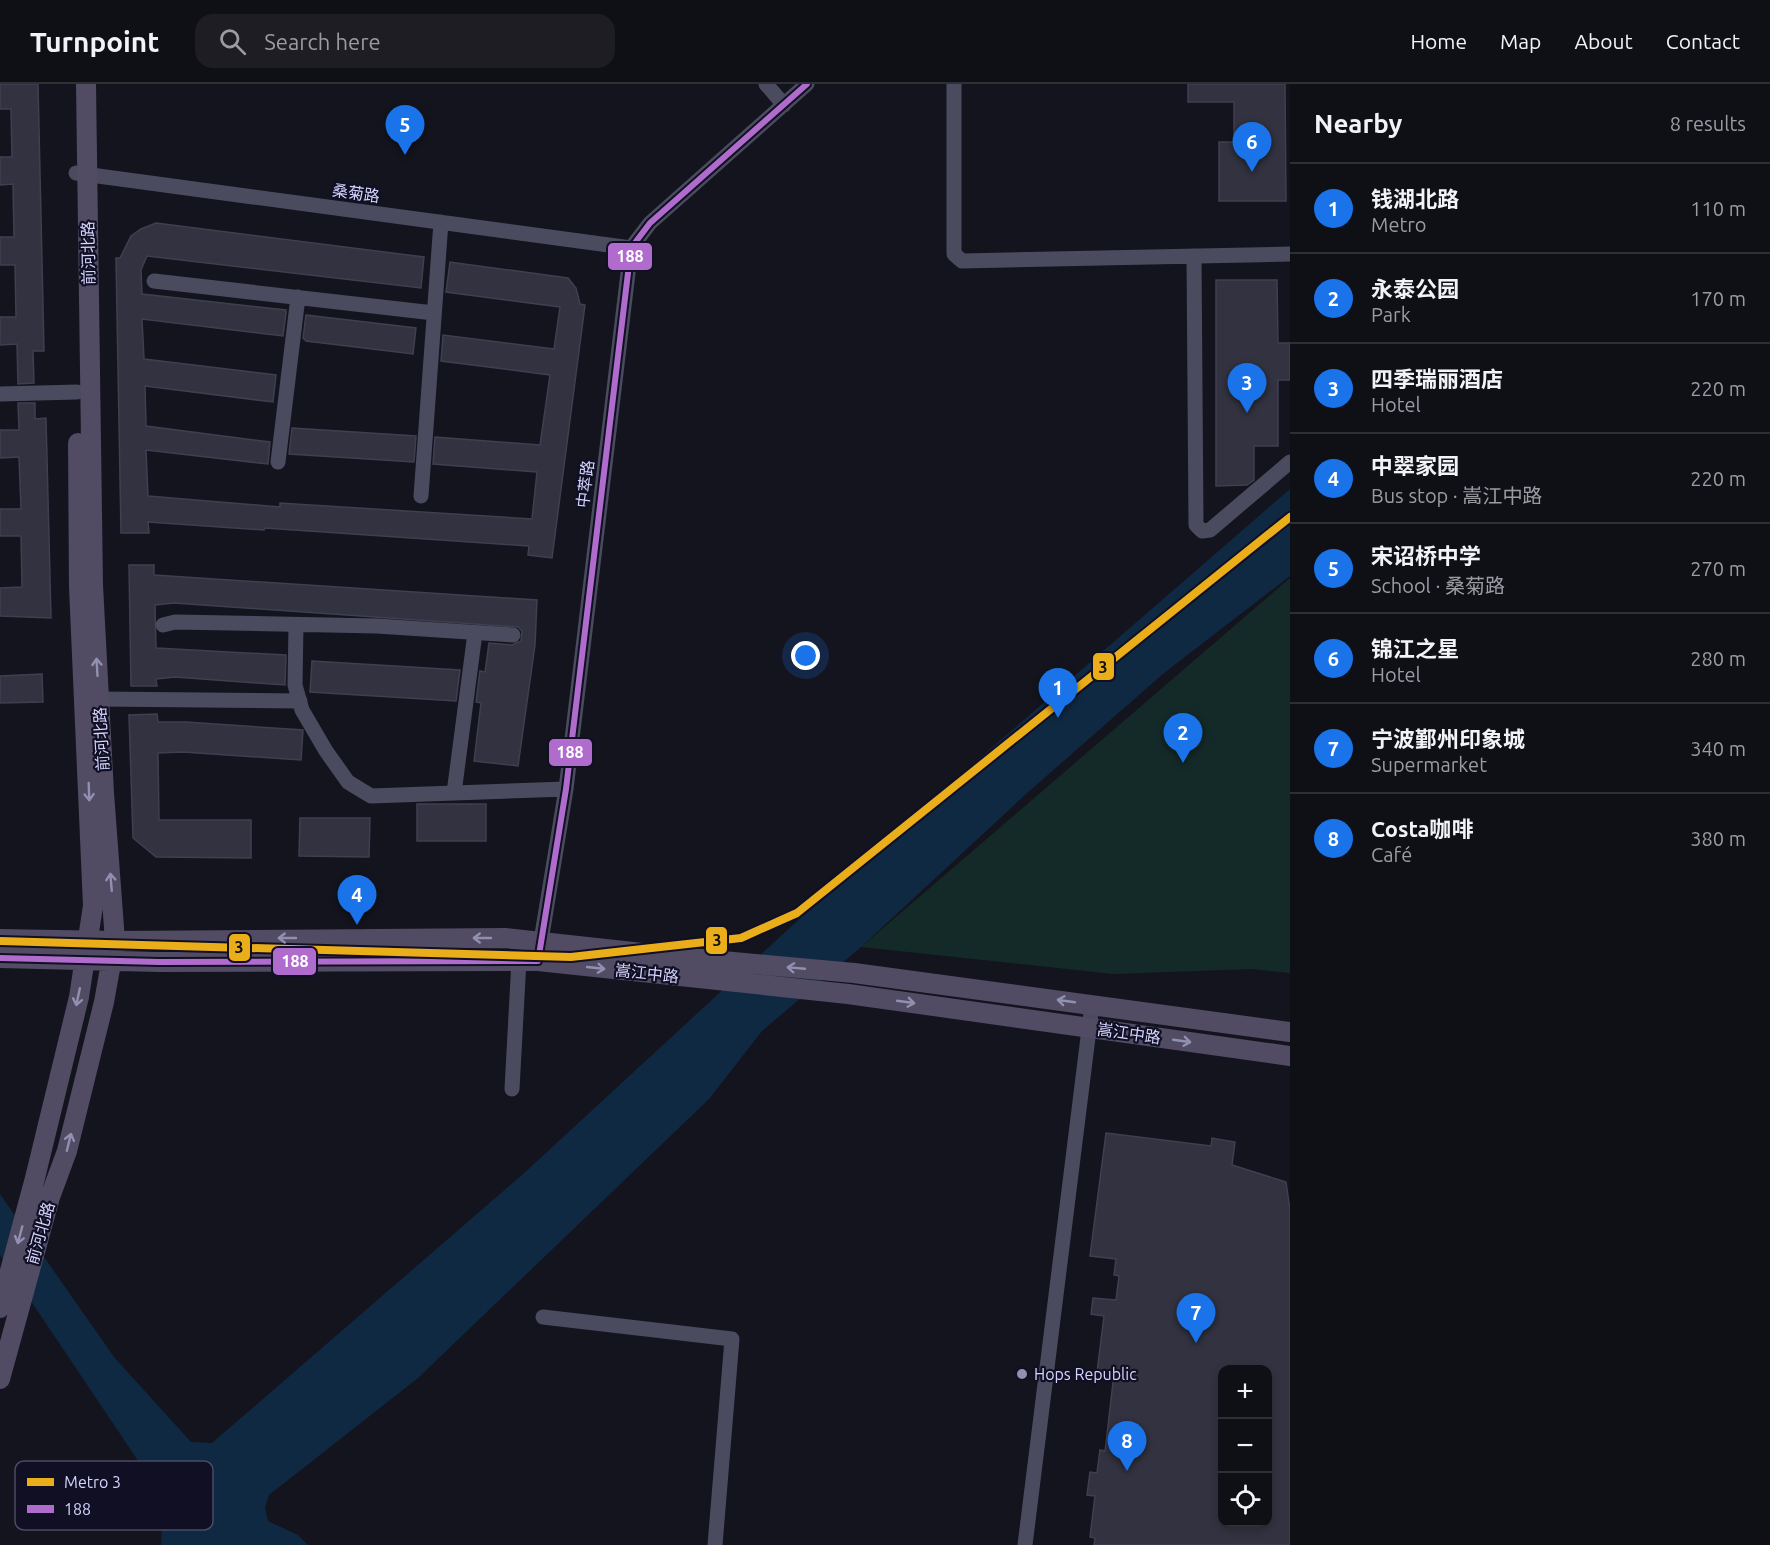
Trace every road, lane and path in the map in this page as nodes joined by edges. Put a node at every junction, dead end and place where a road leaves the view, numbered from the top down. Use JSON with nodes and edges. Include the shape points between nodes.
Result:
{"nodes":[{"id":1,"x":74,"y":84,"type":"edge"},
{"id":2,"x":86,"y":84,"type":"edge"},
{"id":3,"x":766,"y":84,"type":"edge"},
{"id":4,"x":807,"y":84,"type":"edge"},
{"id":5,"x":954,"y":84,"type":"edge"},
{"id":6,"x":784,"y":105,"type":"junction"},
{"id":7,"x":81,"y":174,"type":"junction"},
{"id":8,"x":441,"y":222,"type":"junction"},
{"id":9,"x":631,"y":248,"type":"junction"},
{"id":10,"x":1290,"y":254,"type":"edge"},
{"id":11,"x":1194,"y":256,"type":"junction"},
{"id":12,"x":154,"y":281,"type":"dead end"},
{"id":13,"x":298,"y":297,"type":"junction"},
{"id":14,"x":434,"y":313,"type":"junction"},
{"id":15,"x":77,"y":392,"type":"junction"},
{"id":16,"x":0,"y":394,"type":"edge"},
{"id":17,"x":278,"y":462,"type":"dead end"},
{"id":18,"x":1290,"y":462,"type":"edge"},
{"id":19,"x":421,"y":496,"type":"dead end"},
{"id":20,"x":163,"y":625,"type":"dead end"},
{"id":21,"x":296,"y":625,"type":"junction"},
{"id":22,"x":476,"y":633,"type":"junction"},
{"id":23,"x":513,"y":635,"type":"dead end"},
{"id":24,"x":99,"y":699,"type":"junction"},
{"id":25,"x":300,"y":701,"type":"junction"},
{"id":26,"x":566,"y":789,"type":"junction"},
{"id":27,"x":454,"y":793,"type":"junction"},
{"id":28,"x":0,"y":939,"type":"edge"},
{"id":29,"x":89,"y":939,"type":"junction"},
{"id":30,"x":115,"y":940,"type":"junction"},
{"id":31,"x":540,"y":941,"type":"junction"},
{"id":32,"x":0,"y":958,"type":"edge"},
{"id":33,"x":85,"y":961,"type":"junction"},
{"id":34,"x":111,"y":961,"type":"junction"},
{"id":35,"x":529,"y":961,"type":"junction"},
{"id":36,"x":676,"y":966,"type":"junction"},
{"id":37,"x":1092,"y":1005,"type":"junction"},
{"id":38,"x":1089,"y":1028,"type":"junction"},
{"id":39,"x":1290,"y":1032,"type":"edge"},
{"id":40,"x":1290,"y":1056,"type":"edge"},
{"id":41,"x":512,"y":1089,"type":"dead end"},
{"id":42,"x":7,"y":1303,"type":"edge"},
{"id":43,"x":543,"y":1317,"type":"dead end"},
{"id":44,"x":6,"y":1330,"type":"edge"},
{"id":45,"x":0,"y":1378,"type":"edge"},
{"id":46,"x":715,"y":1545,"type":"edge"},
{"id":47,"x":1025,"y":1545,"type":"edge"}],
"edges":[{"from":1,"to":7,"type":"main road","name":"前河北路"},
{"from":2,"to":7,"type":"main road","name":"前河北路"},
{"from":3,"to":6,"type":"street"},
{"from":4,"to":6,"type":"street"},
{"from":5,"to":11,"type":"street","via":[[954,254],[962,261]]},
{"from":6,"to":9,"type":"street","via":[[650,223]]},
{"from":7,"to":8,"type":"street","name":"桑菊路"},
{"from":7,"to":15,"type":"main road","name":"前河北路"},
{"from":24,"to":7,"type":"main road","name":"前河北路","one_way":true},
{"from":8,"to":9,"type":"street","name":"桑菊路"},
{"from":8,"to":14,"type":"street"},
{"from":9,"to":26,"type":"street","name":"中萃路"},
{"from":10,"to":11,"type":"street"},
{"from":11,"to":18,"type":"street","via":[[1196,525],[1202,531],[1210,530]]},
{"from":12,"to":13,"type":"street"},
{"from":13,"to":14,"type":"street"},
{"from":13,"to":17,"type":"street"},
{"from":14,"to":19,"type":"street"},
{"from":15,"to":16,"type":"street"},
{"from":15,"to":29,"type":"main road","name":"前河北路","one_way":true,"via":[[79,587],[93,906]]},
{"from":20,"to":21,"type":"street"},
{"from":21,"to":22,"type":"street"},
{"from":21,"to":25,"type":"street","via":[[295,685]]},
{"from":22,"to":23,"type":"street"},
{"from":22,"to":27,"type":"street"},
{"from":24,"to":25,"type":"street"},
{"from":30,"to":24,"type":"main road","name":"前河北路","one_way":true},
{"from":25,"to":27,"type":"street","via":[[326,752],[348,782],[371,796]]},
{"from":26,"to":27,"type":"street"},
{"from":26,"to":31,"type":"street","name":"中萃路"},
{"from":28,"to":29,"type":"main road","name":"嵩江中路"},
{"from":29,"to":30,"type":"main road","name":"嵩江中路"},
{"from":29,"to":33,"type":"main road","name":"前河北路"},
{"from":31,"to":30,"type":"main road","name":"嵩江中路","one_way":true},
{"from":30,"to":34,"type":"main road","name":"前河北路"},
{"from":31,"to":35,"type":"street","name":"中萃路"},
{"from":31,"to":36,"type":"main road","name":"嵩江中路"},
{"from":32,"to":33,"type":"main road","name":"嵩江中路"},
{"from":33,"to":34,"type":"main road","name":"嵩江中路"},
{"from":33,"to":42,"type":"main road","name":"前河北路","one_way":true},
{"from":34,"to":35,"type":"main road","name":"嵩江中路"},
{"from":42,"to":34,"type":"main road","name":"前河北路","one_way":true,"via":[[67,1151]]},
{"from":35,"to":36,"type":"main road","name":"嵩江中路","one_way":true},
{"from":35,"to":41,"type":"street","name":"中萃路"},
{"from":37,"to":36,"type":"main road","name":"嵩江中路","one_way":true,"via":[[854,973]]},
{"from":36,"to":38,"type":"main road","name":"嵩江中路","one_way":true},
{"from":37,"to":38,"type":"street"},
{"from":37,"to":39,"type":"main road","name":"嵩江中路"},
{"from":38,"to":40,"type":"main road","name":"嵩江中路","one_way":true},
{"from":38,"to":47,"type":"street"},
{"from":42,"to":44,"type":"main road","name":"前河北路"},
{"from":43,"to":46,"type":"street","via":[[732,1339]]},
{"from":44,"to":45,"type":"main road","name":"前河北路"}]}
